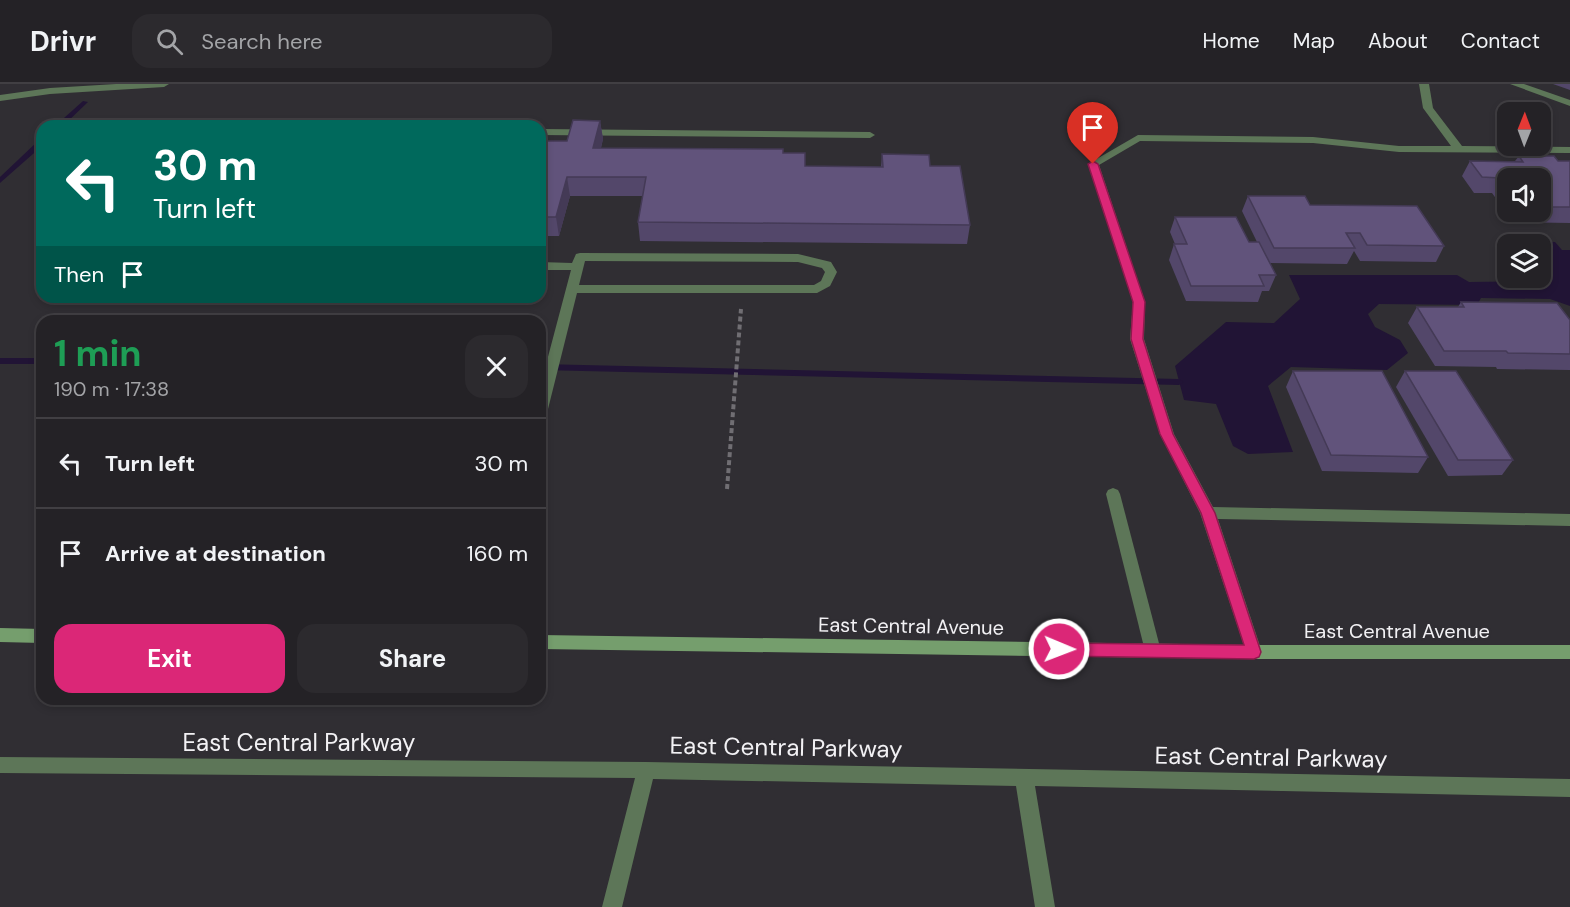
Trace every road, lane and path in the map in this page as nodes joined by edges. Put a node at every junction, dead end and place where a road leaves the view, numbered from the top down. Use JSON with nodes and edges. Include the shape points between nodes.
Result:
{"nodes":[{"id":1,"x":14,"y":84,"type":"edge"},
{"id":2,"x":164,"y":84,"type":"edge"},
{"id":3,"x":1424,"y":84,"type":"edge"},
{"id":4,"x":1515,"y":84,"type":"edge"},
{"id":5,"x":12,"y":96,"type":"junction"},
{"id":6,"x":0,"y":98,"type":"edge"},
{"id":7,"x":1570,"y":103,"type":"edge"},
{"id":8,"x":546,"y":132,"type":"edge"},
{"id":9,"x":870,"y":135,"type":"dead end"},
{"id":10,"x":1460,"y":149,"type":"junction"},
{"id":11,"x":1570,"y":150,"type":"edge"},
{"id":12,"x":546,"y":266,"type":"edge"},
{"id":13,"x":577,"y":267,"type":"junction"},
{"id":14,"x":572,"y":288,"type":"junction"},
{"id":15,"x":740,"y":320,"type":"dead end"},
{"id":16,"x":546,"y":387,"type":"edge"},
{"id":17,"x":727,"y":489,"type":"dead end"},
{"id":18,"x":1113,"y":495,"type":"dead end"},
{"id":19,"x":1208,"y":513,"type":"junction"},
{"id":20,"x":1570,"y":520,"type":"edge"},
{"id":21,"x":0,"y":635,"type":"edge"},
{"id":22,"x":36,"y":636,"type":"edge"},
{"id":23,"x":546,"y":642,"type":"edge"},
{"id":24,"x":1153,"y":651,"type":"junction"},
{"id":25,"x":1254,"y":652,"type":"junction"},
{"id":26,"x":1570,"y":652,"type":"edge"},
{"id":27,"x":0,"y":765,"type":"edge"},
{"id":28,"x":646,"y":770,"type":"junction"},
{"id":29,"x":1024,"y":778,"type":"junction"},
{"id":30,"x":1570,"y":788,"type":"edge"},
{"id":31,"x":612,"y":907,"type":"edge"},
{"id":32,"x":1045,"y":907,"type":"edge"}],
"edges":[{"from":1,"to":5,"type":"street"},
{"from":2,"to":5,"type":"street"},
{"from":3,"to":10,"type":"street","via":[[1428,108]]},
{"from":4,"to":7,"type":"street"},
{"from":5,"to":6,"type":"street"},
{"from":8,"to":9,"type":"street"},
{"from":10,"to":11,"type":"street"},
{"from":10,"to":19,"type":"street","via":[[1399,149],[1307,139],[1138,138],[1093,164],[1139,302],[1137,339],[1167,434]]},
{"from":12,"to":13,"type":"street"},
{"from":13,"to":14,"type":"street"},
{"from":13,"to":14,"type":"street","via":[[580,257],[798,258],[827,265],[831,272],[817,290]]},
{"from":14,"to":16,"type":"street"},
{"from":15,"to":17,"type":"path"},
{"from":18,"to":24,"type":"street"},
{"from":19,"to":20,"type":"street"},
{"from":19,"to":25,"type":"street"},
{"from":21,"to":22,"type":"main road"},
{"from":23,"to":24,"type":"main road","name":"East Central Avenue"},
{"from":24,"to":25,"type":"main road","name":"East Central Avenue"},
{"from":25,"to":26,"type":"main road","name":"East Central Avenue"},
{"from":27,"to":28,"type":"street","name":"East Central Parkway"},
{"from":28,"to":29,"type":"street","name":"East Central Parkway"},
{"from":28,"to":31,"type":"street"},
{"from":29,"to":30,"type":"street","name":"East Central Parkway"},
{"from":29,"to":32,"type":"street"}]}
